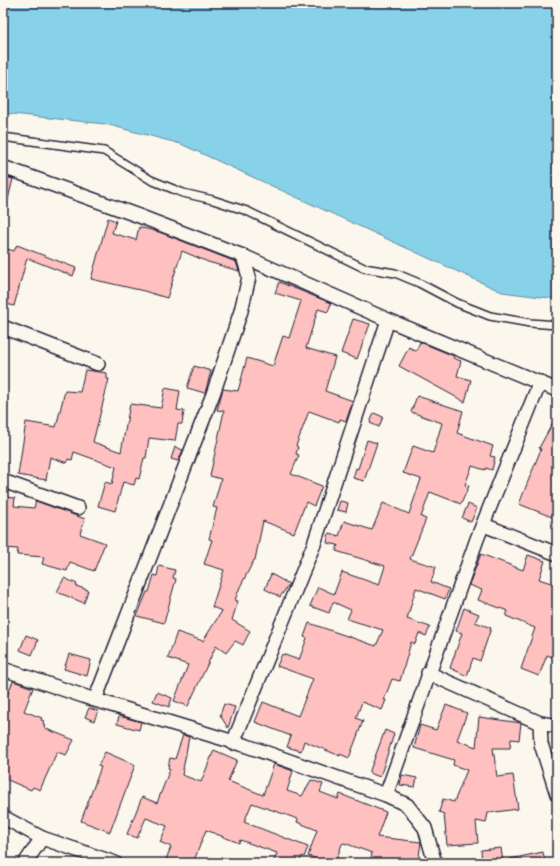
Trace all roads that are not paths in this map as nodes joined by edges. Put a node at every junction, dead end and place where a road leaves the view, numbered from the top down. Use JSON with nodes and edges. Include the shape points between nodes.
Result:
{"nodes":[{"id":1,"x":3,"y":137,"type":"edge"},
{"id":2,"x":3,"y":167,"type":"edge"},
{"id":3,"x":243,"y":256,"type":"junction"},
{"id":4,"x":388,"y":320,"type":"junction"},
{"id":5,"x":557,"y":325,"type":"edge"},
{"id":6,"x":3,"y":328,"type":"edge"},
{"id":7,"x":98,"y":364,"type":"dead end"},
{"id":8,"x":540,"y":382,"type":"junction"},
{"id":9,"x":557,"y":390,"type":"edge"},
{"id":10,"x":3,"y":481,"type":"edge"},
{"id":11,"x":78,"y":508,"type":"dead end"},
{"id":12,"x":484,"y":525,"type":"junction"},
{"id":13,"x":557,"y":554,"type":"edge"},
{"id":14,"x":3,"y":669,"type":"edge"},
{"id":15,"x":428,"y":673,"type":"junction"},
{"id":16,"x":95,"y":700,"type":"junction"},
{"id":17,"x":540,"y":723,"type":"junction"},
{"id":18,"x":557,"y":726,"type":"edge"},
{"id":19,"x":233,"y":743,"type":"junction"},
{"id":20,"x":557,"y":794,"type":"edge"},
{"id":21,"x":386,"y":795,"type":"junction"},
{"id":22,"x":3,"y":817,"type":"edge"},
{"id":23,"x":42,"y":838,"type":"junction"},
{"id":24,"x":25,"y":863,"type":"edge"},
{"id":25,"x":115,"y":863,"type":"edge"},
{"id":26,"x":435,"y":863,"type":"edge"}],
"edges":[{"from":1,"to":5,"type":"lane","via":[[104,151],[151,180],[183,193],[247,210],[364,268],[394,273],[413,280],[457,303],[490,316]]},
{"from":2,"to":3,"type":"street"},
{"from":3,"to":4,"type":"street"},
{"from":3,"to":16,"type":"street","via":[[249,277],[241,311],[213,394]]},
{"from":4,"to":8,"type":"street"},
{"from":4,"to":19,"type":"street","via":[[314,544]]},
{"from":6,"to":7,"type":"street"},
{"from":8,"to":9,"type":"street"},
{"from":8,"to":12,"type":"street"},
{"from":10,"to":11,"type":"street"},
{"from":12,"to":13,"type":"street"},
{"from":12,"to":15,"type":"street"},
{"from":14,"to":16,"type":"street"},
{"from":15,"to":17,"type":"street"},
{"from":15,"to":21,"type":"street"},
{"from":16,"to":19,"type":"street"},
{"from":17,"to":18,"type":"street"},
{"from":17,"to":20,"type":"street","via":[[541,744]]},
{"from":19,"to":21,"type":"street"},
{"from":21,"to":26,"type":"street","via":[[407,805],[425,828]]},
{"from":22,"to":23,"type":"street"},
{"from":23,"to":24,"type":"street"},
{"from":23,"to":25,"type":"street"}]}
